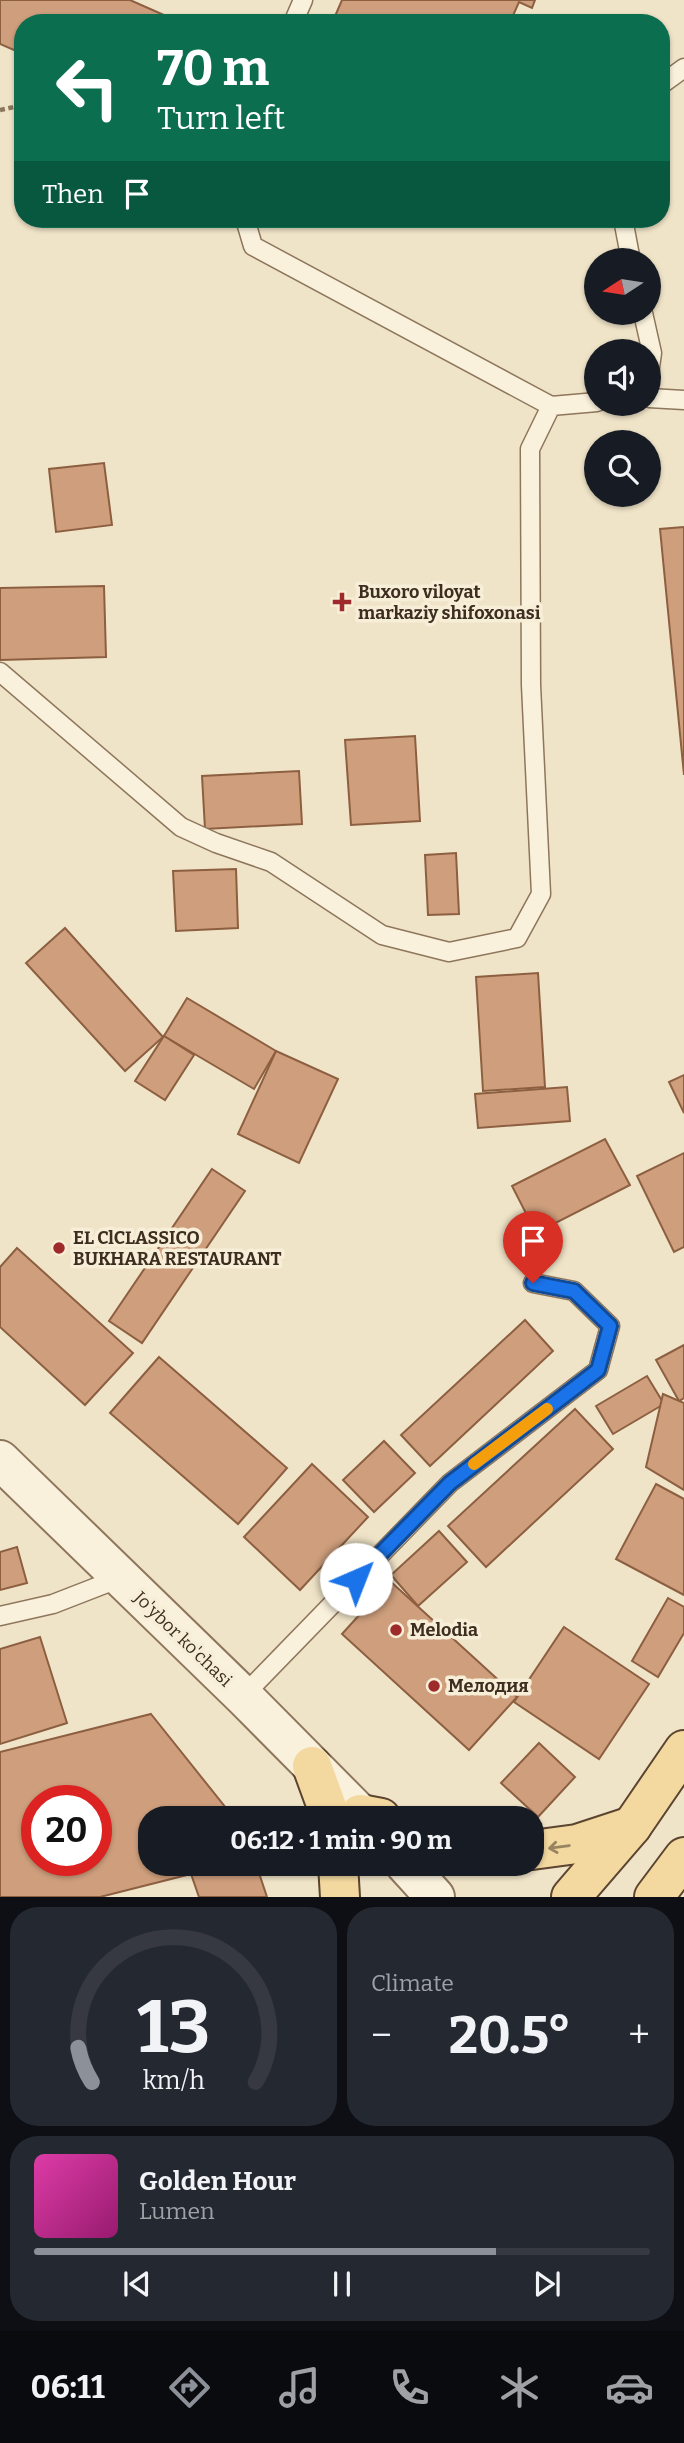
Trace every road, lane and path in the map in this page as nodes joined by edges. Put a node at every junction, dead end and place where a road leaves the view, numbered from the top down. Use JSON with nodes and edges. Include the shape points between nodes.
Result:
{"nodes":[{"id":1,"x":248,"y":228,"type":"edge"},
{"id":2,"x":625,"y":228,"type":"edge"},
{"id":3,"x":629,"y":248,"type":"edge"},
{"id":4,"x":661,"y":399,"type":"edge"},
{"id":5,"x":684,"y":401,"type":"edge"},
{"id":6,"x":584,"y":403,"type":"edge"},
{"id":7,"x":551,"y":406,"type":"junction"},
{"id":8,"x":0,"y":672,"type":"edge"},
{"id":9,"x":533,"y":1283,"type":"dead end"},
{"id":10,"x":0,"y":1460,"type":"edge"},
{"id":11,"x":120,"y":1578,"type":"junction"},
{"id":12,"x":0,"y":1616,"type":"edge"},
{"id":13,"x":243,"y":1696,"type":"junction"},
{"id":14,"x":684,"y":1750,"type":"edge"},
{"id":15,"x":349,"y":1806,"type":"edge"},
{"id":16,"x":632,"y":1826,"type":"junction"},
{"id":17,"x":544,"y":1848,"type":"edge"},
{"id":18,"x":339,"y":1876,"type":"edge"},
{"id":19,"x":416,"y":1876,"type":"edge"},
{"id":20,"x":340,"y":1897,"type":"edge"},
{"id":21,"x":435,"y":1897,"type":"edge"},
{"id":22,"x":571,"y":1897,"type":"edge"}],
"edges":[{"from":1,"to":7,"type":"lane","via":[[253,246]]},
{"from":2,"to":3,"type":"lane"},
{"from":4,"to":5,"type":"lane"},
{"from":6,"to":7,"type":"lane"},
{"from":7,"to":8,"type":"lane","via":[[530,449],[531,685],[541,894],[517,938],[449,952],[382,935],[271,862],[181,827]]},
{"from":9,"to":13,"type":"lane","via":[[574,1291],[610,1326],[598,1370],[450,1483]]},
{"from":10,"to":11,"type":"street","name":"Jo'ybor ko'chasi"},
{"from":11,"to":12,"type":"lane","via":[[53,1604]]},
{"from":11,"to":13,"type":"street","name":"Jo'ybor ko'chasi"},
{"from":13,"to":15,"type":"street","name":"Jo'ybor ko'chasi"},
{"from":14,"to":16,"type":"main road"},
{"from":16,"to":17,"type":"main road","one_way":true,"via":[[577,1844]]},
{"from":16,"to":22,"type":"main road"},
{"from":18,"to":20,"type":"main road"},
{"from":19,"to":21,"type":"street"}]}
